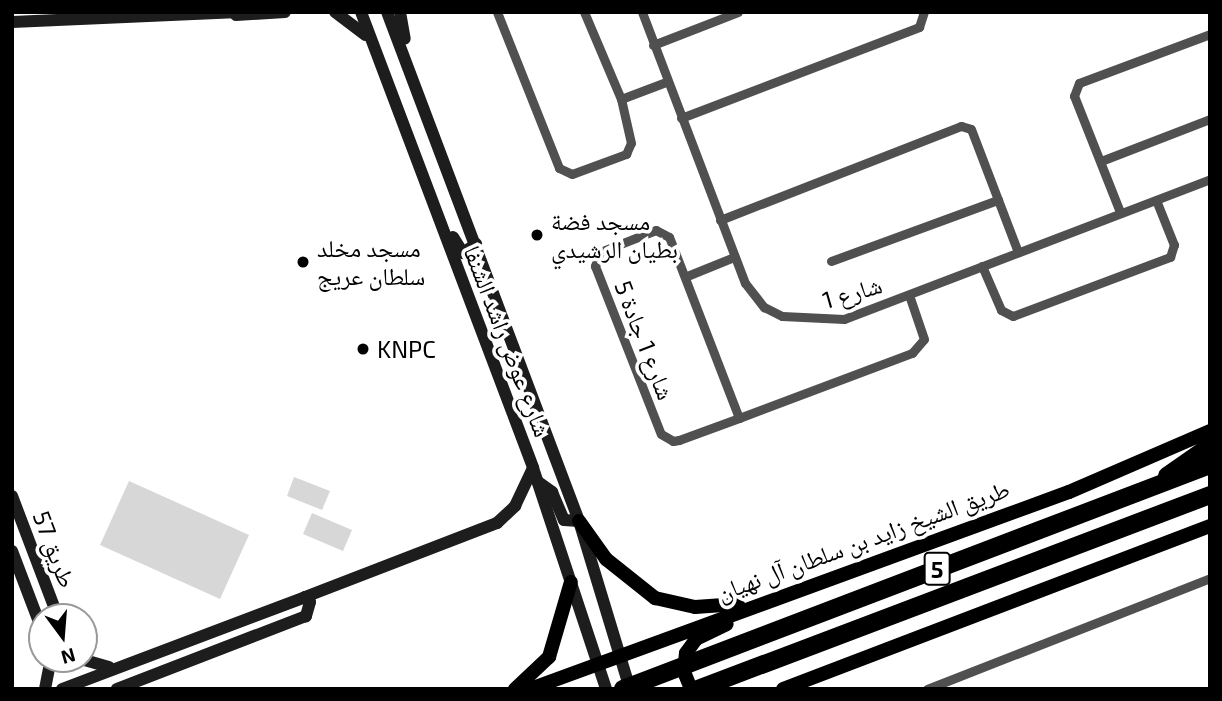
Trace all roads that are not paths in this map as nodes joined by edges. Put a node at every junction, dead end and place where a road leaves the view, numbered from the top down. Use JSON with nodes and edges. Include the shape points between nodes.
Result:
{"nodes":[{"id":1,"x":57,"y":12,"type":"edge"},
{"id":2,"x":285,"y":12,"type":"edge"},
{"id":3,"x":335,"y":12,"type":"edge"},
{"id":4,"x":361,"y":12,"type":"edge"},
{"id":5,"x":387,"y":12,"type":"edge"},
{"id":6,"x":400,"y":12,"type":"edge"},
{"id":7,"x":497,"y":12,"type":"edge"},
{"id":8,"x":584,"y":12,"type":"edge"},
{"id":9,"x":642,"y":12,"type":"edge"},
{"id":10,"x":738,"y":12,"type":"edge"},
{"id":11,"x":924,"y":12,"type":"edge"},
{"id":12,"x":239,"y":13,"type":"edge"},
{"id":13,"x":12,"y":15,"type":"edge"},
{"id":14,"x":12,"y":22,"type":"edge"},
{"id":15,"x":1210,"y":34,"type":"edge"},
{"id":16,"x":653,"y":46,"type":"junction"},
{"id":17,"x":374,"y":51,"type":"junction"},
{"id":18,"x":414,"y":73,"type":"junction"},
{"id":19,"x":666,"y":82,"type":"junction"},
{"id":20,"x":621,"y":99,"type":"junction"},
{"id":21,"x":681,"y":118,"type":"junction"},
{"id":22,"x":1210,"y":119,"type":"edge"},
{"id":23,"x":409,"y":142,"type":"junction"},
{"id":24,"x":1101,"y":161,"type":"junction"},
{"id":25,"x":1210,"y":179,"type":"edge"},
{"id":26,"x":998,"y":200,"type":"junction"},
{"id":27,"x":1156,"y":200,"type":"junction"},
{"id":28,"x":1120,"y":212,"type":"junction"},
{"id":29,"x":720,"y":220,"type":"junction"},
{"id":30,"x":476,"y":244,"type":"junction"},
{"id":31,"x":1018,"y":252,"type":"junction"},
{"id":32,"x":734,"y":257,"type":"junction"},
{"id":33,"x":831,"y":261,"type":"dead end"},
{"id":34,"x":982,"y":267,"type":"junction"},
{"id":35,"x":687,"y":276,"type":"junction"},
{"id":36,"x":909,"y":295,"type":"junction"},
{"id":37,"x":739,"y":418,"type":"junction"},
{"id":38,"x":1210,"y":431,"type":"edge"},
{"id":39,"x":1210,"y":446,"type":"edge"},
{"id":40,"x":1210,"y":465,"type":"edge"},
{"id":41,"x":533,"y":468,"type":"junction"},
{"id":42,"x":537,"y":481,"type":"junction"},
{"id":43,"x":1158,"y":485,"type":"junction"},
{"id":44,"x":1210,"y":495,"type":"edge"},
{"id":45,"x":12,"y":496,"type":"edge"},
{"id":46,"x":1210,"y":506,"type":"edge"},
{"id":47,"x":1181,"y":507,"type":"junction"},
{"id":48,"x":579,"y":521,"type":"junction"},
{"id":49,"x":1210,"y":526,"type":"edge"},
{"id":50,"x":12,"y":551,"type":"edge"},
{"id":51,"x":1210,"y":578,"type":"edge"},
{"id":52,"x":571,"y":582,"type":"junction"},
{"id":53,"x":816,"y":586,"type":"junction"},
{"id":54,"x":305,"y":597,"type":"junction"},
{"id":55,"x":763,"y":601,"type":"junction"},
{"id":56,"x":32,"y":603,"type":"edge"},
{"id":57,"x":53,"y":603,"type":"edge"},
{"id":58,"x":620,"y":655,"type":"junction"},
{"id":59,"x":851,"y":662,"type":"junction"},
{"id":60,"x":597,"y":663,"type":"junction"},
{"id":61,"x":98,"y":664,"type":"edge"},
{"id":62,"x":113,"y":668,"type":"junction"},
{"id":63,"x":62,"y":689,"type":"edge"},
{"id":64,"x":117,"y":689,"type":"edge"},
{"id":65,"x":515,"y":689,"type":"edge"},
{"id":66,"x":530,"y":689,"type":"edge"},
{"id":67,"x":606,"y":689,"type":"edge"},
{"id":68,"x":623,"y":689,"type":"edge"},
{"id":69,"x":630,"y":689,"type":"edge"},
{"id":70,"x":691,"y":689,"type":"edge"},
{"id":71,"x":698,"y":689,"type":"edge"},
{"id":72,"x":772,"y":689,"type":"edge"},
{"id":73,"x":783,"y":689,"type":"edge"},
{"id":74,"x":928,"y":689,"type":"edge"}],
"edges":[{"from":1,"to":13,"type":"main road"},
{"from":2,"to":12,"type":"main road"},
{"from":3,"to":17,"type":"main road","via":[[363,31]]},
{"from":4,"to":17,"type":"main road","name":"شارع عوض راشد الشنفا"},
{"from":5,"to":18,"type":"main road","name":"شارع عوض راشد الشنفا"},
{"from":6,"to":18,"type":"main road"},
{"from":7,"to":20,"type":"street","via":[[564,173],[629,150]]},
{"from":8,"to":20,"type":"street"},
{"from":9,"to":16,"type":"street","name":"شارع 1"},
{"from":10,"to":16,"type":"street"},
{"from":11,"to":21,"type":"street","via":[[919,26]]},
{"from":12,"to":14,"type":"main road"},
{"from":15,"to":24,"type":"street","via":[[1079,83],[1074,96]]},
{"from":16,"to":19,"type":"street","name":"شارع 1"},
{"from":17,"to":23,"type":"main road","name":"شارع عوض راشد الشنفا"},
{"from":18,"to":30,"type":"main road","name":"شارع عوض راشد الشنفا"},
{"from":19,"to":20,"type":"street"},
{"from":19,"to":21,"type":"street","name":"شارع 1"},
{"from":21,"to":29,"type":"street","name":"شارع 1"},
{"from":22,"to":24,"type":"street"},
{"from":23,"to":30,"type":"main road","via":[[459,250],[472,251]]},
{"from":23,"to":41,"type":"main road","name":"شارع عوض راشد الشنفا"},
{"from":24,"to":28,"type":"street"},
{"from":25,"to":27,"type":"street","name":"شارع 1"},
{"from":26,"to":29,"type":"street","via":[[971,129],[961,126]]},
{"from":26,"to":31,"type":"street"},
{"from":26,"to":33,"type":"street"},
{"from":27,"to":28,"type":"street","name":"شارع 1"},
{"from":27,"to":34,"type":"street","via":[[1174,245],[1170,257],[1013,316],[1000,310]]},
{"from":28,"to":31,"type":"street","name":"شارع 1"},
{"from":29,"to":32,"type":"street","name":"شارع 1"},
{"from":30,"to":48,"type":"main road","name":"شارع عوض راشد الشنفا"},
{"from":31,"to":34,"type":"street","name":"شارع 1"},
{"from":32,"to":35,"type":"street"},
{"from":32,"to":36,"type":"street","name":"شارع 1","via":[[753,296],[802,321],[844,320]]},
{"from":34,"to":36,"type":"street","name":"شارع 1"},
{"from":35,"to":37,"type":"street","name":"شارع 1 جادة 5"},
{"from":35,"to":37,"type":"street","name":"شارع 1 جادة 5","via":[[669,237],[656,230],[600,252],[595,266],[661,434],[679,440]]},
{"from":36,"to":37,"type":"street","name":"شارع 1 جادة 5","via":[[924,339],[920,348]]},
{"from":38,"to":53,"type":"main road","name":"طريق الشيخ زايد بن سلطان آل نهيان","via":[[1069,492]]},
{"from":39,"to":43,"type":"highway"},
{"from":40,"to":43,"type":"highway","number":"5"},
{"from":41,"to":42,"type":"main road","name":"شارع عوض راشد الشنفا"},
{"from":41,"to":54,"type":"main road","via":[[515,506],[497,523]]},
{"from":42,"to":48,"type":"main road","via":[[552,492],[564,520]]},
{"from":42,"to":52,"type":"main road","name":"شارع عوض راشد الشنفا"},
{"from":43,"to":68,"type":"highway","number":"5"},
{"from":44,"to":47,"type":"highway","number":"5"},
{"from":45,"to":57,"type":"main road","name":"طريق 57"},
{"from":46,"to":47,"type":"highway"},
{"from":47,"to":71,"type":"highway","number":"5"},
{"from":48,"to":55,"type":"main road","via":[[606,559],[655,598],[695,607]]},
{"from":48,"to":58,"type":"main road","name":"شارع عوض راشد الشنفا"},
{"from":49,"to":59,"type":"main road"},
{"from":50,"to":56,"type":"main road","name":"طريق 57"},
{"from":51,"to":74,"type":"street"},
{"from":52,"to":60,"type":"main road","name":"شارع عوض راشد الشنفا"},
{"from":52,"to":65,"type":"main road","via":[[550,656]]},
{"from":53,"to":55,"type":"main road","name":"طريق الشيخ زايد بن سلطان آل نهيان"},
{"from":53,"to":70,"type":"main road","via":[[696,639],[684,662]]},
{"from":54,"to":62,"type":"main road"},
{"from":54,"to":64,"type":"main road","via":[[311,606],[306,616]]},
{"from":55,"to":58,"type":"main road","name":"طريق الشيخ زايد بن سلطان آل نهيان"},
{"from":58,"to":60,"type":"main road","name":"طريق الشيخ زايد بن سلطان آل نهيان"},
{"from":58,"to":69,"type":"main road","name":"شارع عوض راشد الشنفا"},
{"from":59,"to":72,"type":"main road"},
{"from":59,"to":73,"type":"main road"},
{"from":60,"to":66,"type":"main road","name":"طريق الشيخ زايد بن سلطان آل نهيان"},
{"from":60,"to":67,"type":"main road","name":"شارع عوض راشد الشنفا"},
{"from":61,"to":62,"type":"main road"},
{"from":62,"to":63,"type":"main road"}]}
